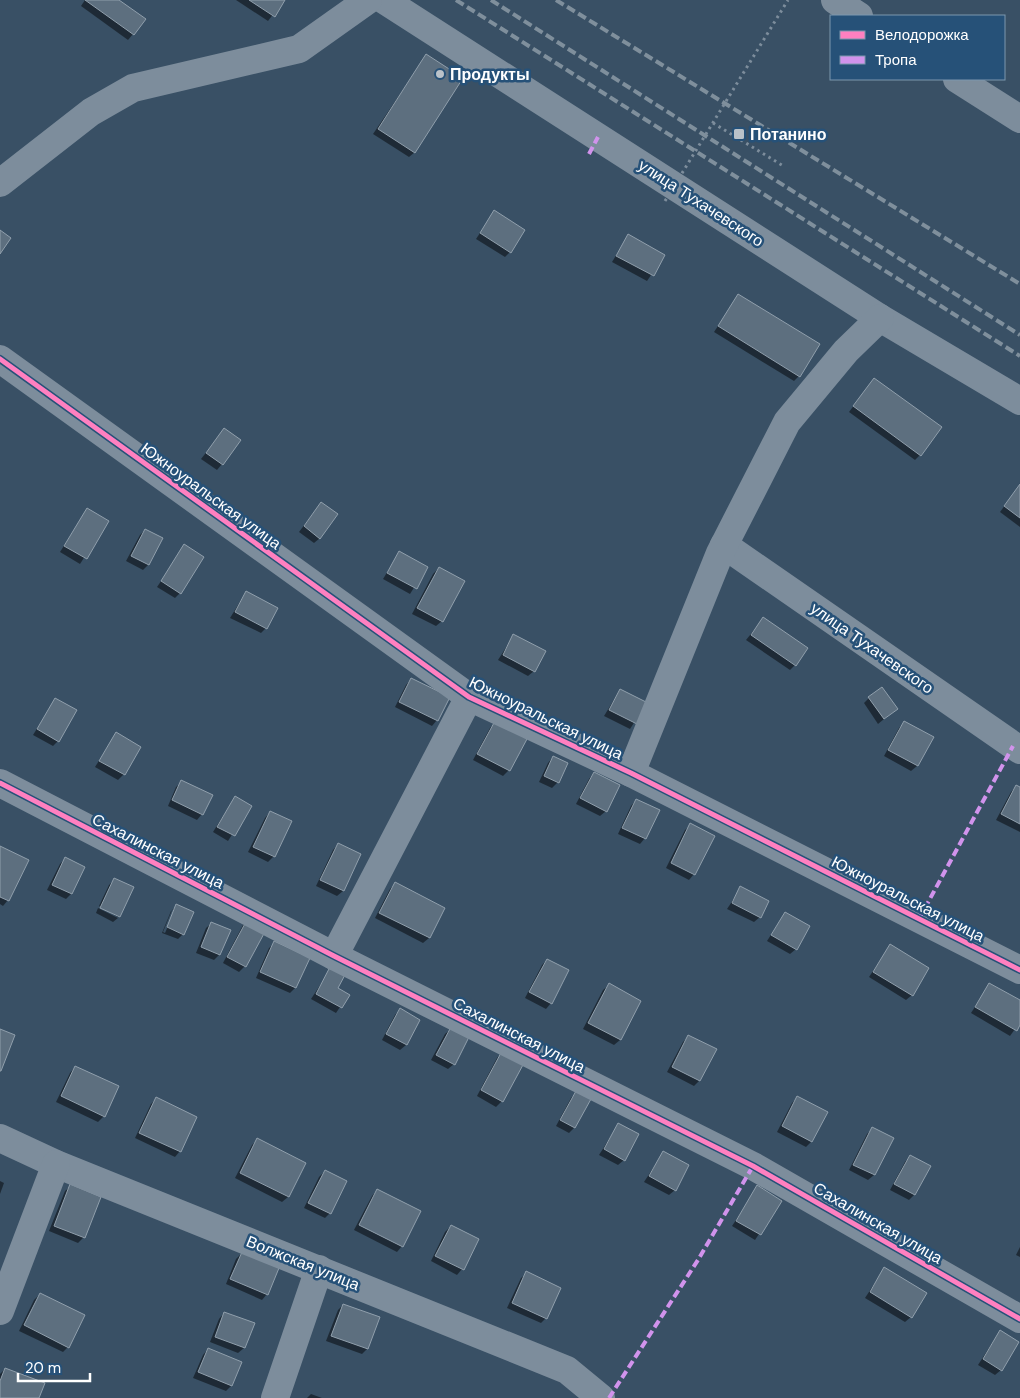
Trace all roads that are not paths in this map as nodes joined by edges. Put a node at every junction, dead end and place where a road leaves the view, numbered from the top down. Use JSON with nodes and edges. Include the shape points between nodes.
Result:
{"nodes":[{"id":1,"x":368,"y":0,"type":"edge"},
{"id":2,"x":384,"y":0,"type":"edge"},
{"id":3,"x":834,"y":0,"type":"edge"},
{"id":4,"x":857,"y":15,"type":"edge"},
{"id":5,"x":959,"y":80,"type":"edge"},
{"id":6,"x":1020,"y":119,"type":"edge"},
{"id":7,"x":0,"y":183,"type":"edge"},
{"id":8,"x":880,"y":318,"type":"junction"},
{"id":9,"x":0,"y":358,"type":"edge"},
{"id":10,"x":1020,"y":401,"type":"edge"},
{"id":11,"x":724,"y":545,"type":"junction"},
{"id":12,"x":469,"y":697,"type":"junction"},
{"id":13,"x":1020,"y":750,"type":"edge"},
{"id":14,"x":631,"y":773,"type":"junction"},
{"id":15,"x":0,"y":783,"type":"edge"},
{"id":16,"x":334,"y":956,"type":"junction"},
{"id":17,"x":1020,"y":970,"type":"edge"},
{"id":18,"x":0,"y":1138,"type":"edge"},
{"id":19,"x":56,"y":1164,"type":"junction"},
{"id":20,"x":319,"y":1269,"type":"junction"},
{"id":21,"x":0,"y":1311,"type":"edge"},
{"id":22,"x":1020,"y":1319,"type":"edge"},
{"id":23,"x":275,"y":1398,"type":"edge"},
{"id":24,"x":601,"y":1398,"type":"edge"}],
"edges":[{"from":1,"to":7,"type":"street","via":[[299,49],[134,88],[91,112]]},
{"from":2,"to":8,"type":"street","name":"улица Тухачевского"},
{"from":3,"to":4,"type":"street"},
{"from":5,"to":6,"type":"street"},
{"from":8,"to":10,"type":"street","name":"улица Тухачевского"},
{"from":8,"to":11,"type":"street","via":[[846,350],[787,422]]},
{"from":9,"to":12,"type":"street","name":"Южноуральская улица"},
{"from":11,"to":13,"type":"street","name":"улица Тухачевского"},
{"from":11,"to":14,"type":"street"},
{"from":12,"to":14,"type":"street","name":"Южноуральская улица"},
{"from":12,"to":16,"type":"street"},
{"from":14,"to":17,"type":"street","name":"Южноуральская улица"},
{"from":15,"to":16,"type":"street","name":"Сахалинская улица"},
{"from":16,"to":22,"type":"street","name":"Сахалинская улица","via":[[753,1166]]},
{"from":18,"to":19,"type":"street","name":"Волжская улица"},
{"from":19,"to":20,"type":"street","name":"Волжская улица"},
{"from":19,"to":21,"type":"street"},
{"from":20,"to":23,"type":"street"},
{"from":20,"to":24,"type":"street","name":"Волжская улица","via":[[567,1370]]}]}
